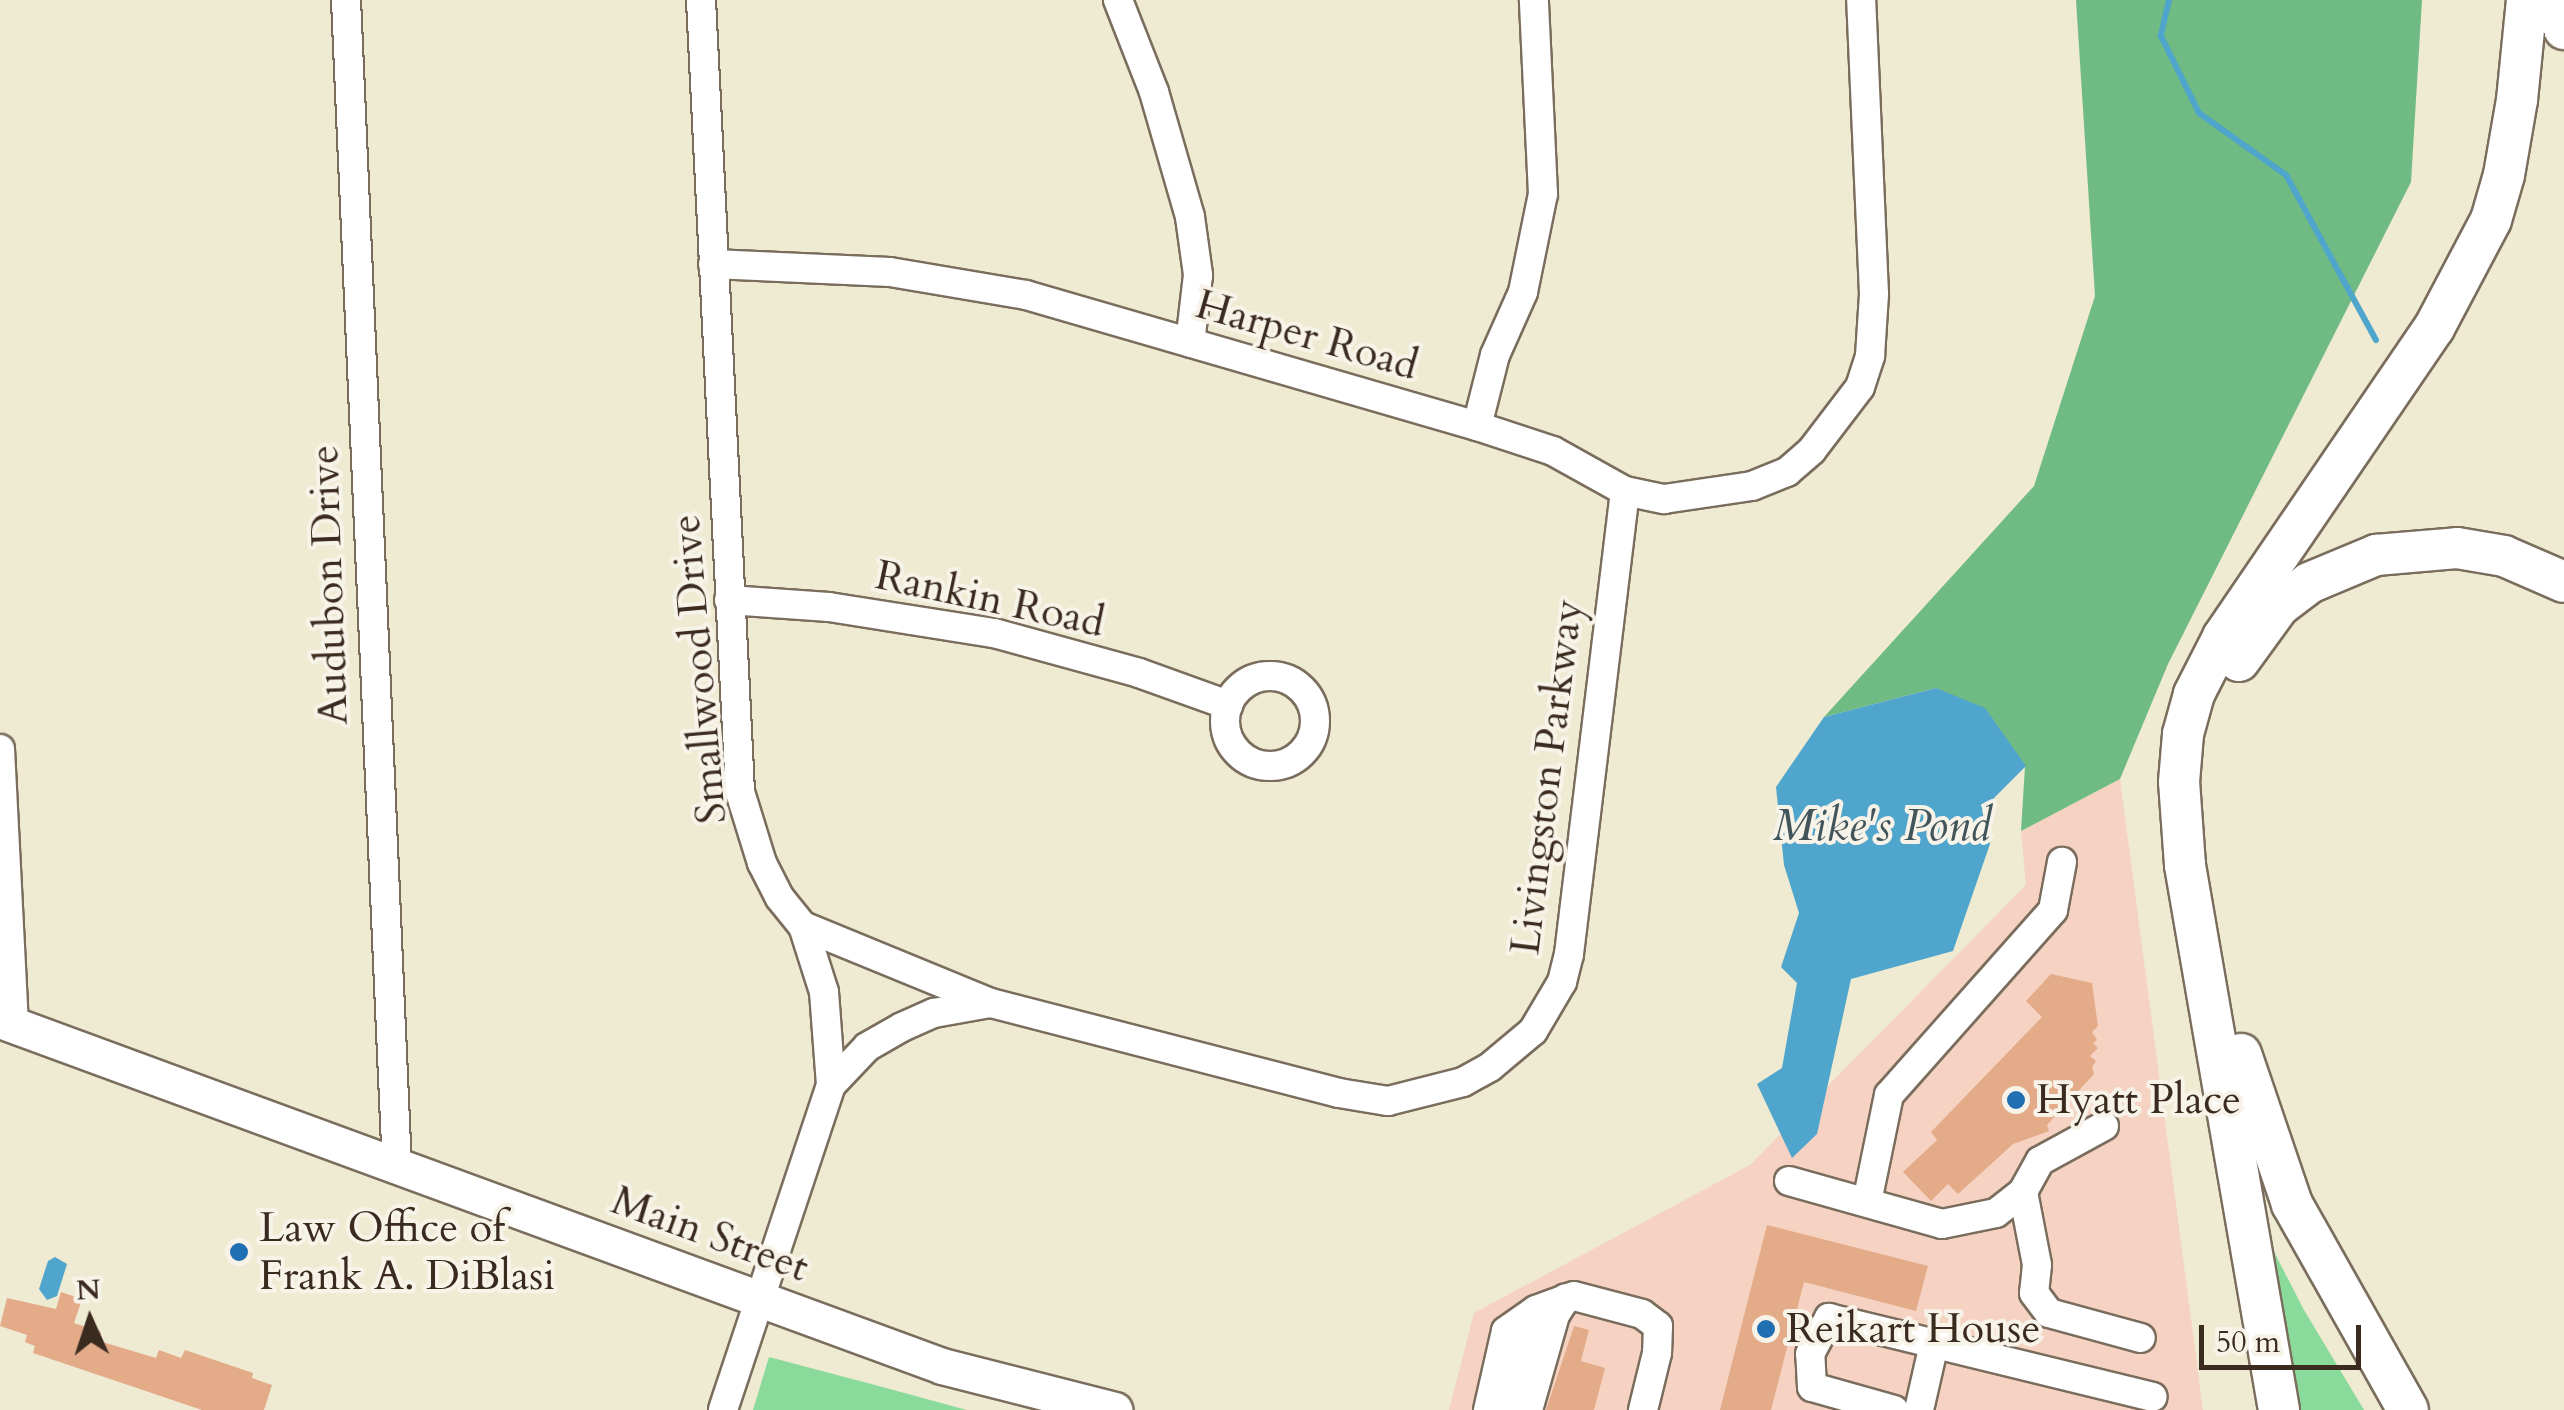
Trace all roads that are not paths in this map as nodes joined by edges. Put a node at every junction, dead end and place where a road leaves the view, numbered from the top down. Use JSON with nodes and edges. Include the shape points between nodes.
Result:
{"nodes":[{"id":1,"x":346,"y":0,"type":"edge"},
{"id":2,"x":701,"y":0,"type":"edge"},
{"id":3,"x":1118,"y":0,"type":"edge"},
{"id":4,"x":1534,"y":0,"type":"edge"},
{"id":5,"x":1861,"y":0,"type":"edge"},
{"id":6,"x":2526,"y":0,"type":"edge"},
{"id":7,"x":2557,"y":0,"type":"edge"},
{"id":8,"x":2564,"y":30,"type":"edge"},
{"id":9,"x":713,"y":264,"type":"junction"},
{"id":10,"x":1190,"y":343,"type":"junction"},
{"id":11,"x":1478,"y":426,"type":"junction"},
{"id":12,"x":1625,"y":491,"type":"junction"},
{"id":13,"x":2564,"y":582,"type":"edge"},
{"id":14,"x":729,"y":600,"type":"junction"},
{"id":15,"x":1228,"y":705,"type":"dead end"},
{"id":16,"x":0,"y":749,"type":"edge"},
{"id":17,"x":2062,"y":862,"type":"dead end"},
{"id":18,"x":804,"y":926,"type":"junction"},
{"id":19,"x":990,"y":1002,"type":"junction"},
{"id":20,"x":7,"y":1023,"type":"edge"},
{"id":21,"x":2219,"y":1063,"type":"junction"},
{"id":22,"x":832,"y":1085,"type":"junction"},
{"id":23,"x":2104,"y":1126,"type":"dead end"},
{"id":24,"x":397,"y":1167,"type":"junction"},
{"id":25,"x":1788,"y":1181,"type":"dead end"},
{"id":26,"x":2024,"y":1192,"type":"junction"},
{"id":27,"x":1867,"y":1202,"type":"junction"},
{"id":28,"x":759,"y":1300,"type":"junction"},
{"id":29,"x":1554,"y":1312,"type":"junction"},
{"id":30,"x":2141,"y":1338,"type":"dead end"},
{"id":31,"x":1934,"y":1344,"type":"junction"},
{"id":32,"x":2152,"y":1398,"type":"dead end"},
{"id":33,"x":723,"y":1410,"type":"edge"},
{"id":34,"x":1114,"y":1410,"type":"edge"},
{"id":35,"x":1488,"y":1410,"type":"edge"},
{"id":36,"x":1506,"y":1410,"type":"edge"},
{"id":37,"x":1518,"y":1410,"type":"edge"},
{"id":38,"x":1528,"y":1410,"type":"edge"},
{"id":39,"x":1643,"y":1410,"type":"edge"},
{"id":40,"x":1894,"y":1410,"type":"edge"},
{"id":41,"x":1919,"y":1410,"type":"edge"},
{"id":42,"x":2279,"y":1410,"type":"edge"},
{"id":43,"x":2385,"y":1410,"type":"edge"},
{"id":44,"x":2408,"y":1410,"type":"edge"}],
"edges":[{"from":1,"to":24,"type":"street","name":"Audubon Drive"},
{"from":2,"to":9,"type":"street","name":"Smallwood Drive"},
{"from":3,"to":10,"type":"street","via":[[1154,92],[1190,217],[1198,275]]},
{"from":4,"to":11,"type":"street","via":[[1544,194],[1523,292],[1495,355]]},
{"from":5,"to":12,"type":"street","name":"Harper Road","via":[[1874,294],[1870,356],[1860,387],[1787,472],[1752,486],[1664,498]]},
{"from":6,"to":21,"type":"highway","via":[[2514,119],[2491,220],[2434,328],[2222,637],[2188,714],[2180,818]]},
{"from":7,"to":8,"type":"highway"},
{"from":9,"to":10,"type":"street","name":"Harper Road","via":[[909,275],[1026,295]]},
{"from":9,"to":14,"type":"street","name":"Smallwood Drive"},
{"from":10,"to":11,"type":"street","name":"Harper Road"},
{"from":11,"to":12,"type":"street","name":"Harper Road","via":[[1554,452]]},
{"from":12,"to":19,"type":"street","name":"Livingston Parkway","via":[[1570,954],[1549,1007],[1515,1048],[1463,1082],[1388,1101],[1339,1094]]},
{"from":13,"to":44,"type":"highway","via":[[2504,556],[2457,548],[2376,555],[2309,582],[2250,643],[2213,716],[2202,769],[2204,856],[2248,1085],[2292,1204]]},
{"from":14,"to":15,"type":"street","name":"Rankin Road","via":[[829,607],[994,633],[1139,672]]},
{"from":14,"to":18,"type":"street","name":"Smallwood Drive","via":[[746,822],[780,898]]},
{"from":16,"to":20,"type":"street"},
{"from":17,"to":27,"type":"street","via":[[2053,910],[1889,1095]]},
{"from":18,"to":19,"type":"street","name":"Livingston Parkway"},
{"from":18,"to":22,"type":"street","name":"Smallwood Drive","via":[[824,992]]},
{"from":19,"to":22,"type":"street","name":"Livingston Parkway","via":[[902,1027],[867,1047]]},
{"from":20,"to":24,"type":"main road","name":"Main Street"},
{"from":21,"to":42,"type":"highway"},
{"from":21,"to":43,"type":"highway","via":[[2286,1241]]},
{"from":22,"to":28,"type":"street","name":"Smallwood Drive"},
{"from":23,"to":26,"type":"street","via":[[2040,1161]]},
{"from":24,"to":28,"type":"main road","name":"Main Street"},
{"from":25,"to":27,"type":"street"},
{"from":26,"to":27,"type":"street","via":[[1996,1213],[1942,1224]]},
{"from":26,"to":30,"type":"street","via":[[2034,1293],[2049,1313]]},
{"from":28,"to":33,"type":"street","name":"Smallwood Drive"},
{"from":28,"to":34,"type":"main road","name":"Main Street","via":[[942,1366]]},
{"from":29,"to":35,"type":"street","via":[[1536,1310],[1506,1332]]},
{"from":29,"to":36,"type":"street","via":[[1528,1332]]},
{"from":29,"to":37,"type":"street"},
{"from":29,"to":38,"type":"street"},
{"from":29,"to":39,"type":"street","via":[[1574,1296],[1642,1314],[1658,1326]]},
{"from":31,"to":32,"type":"street"},
{"from":31,"to":40,"type":"street","via":[[1829,1318],[1810,1354],[1812,1387]]},
{"from":31,"to":41,"type":"street"}]}
